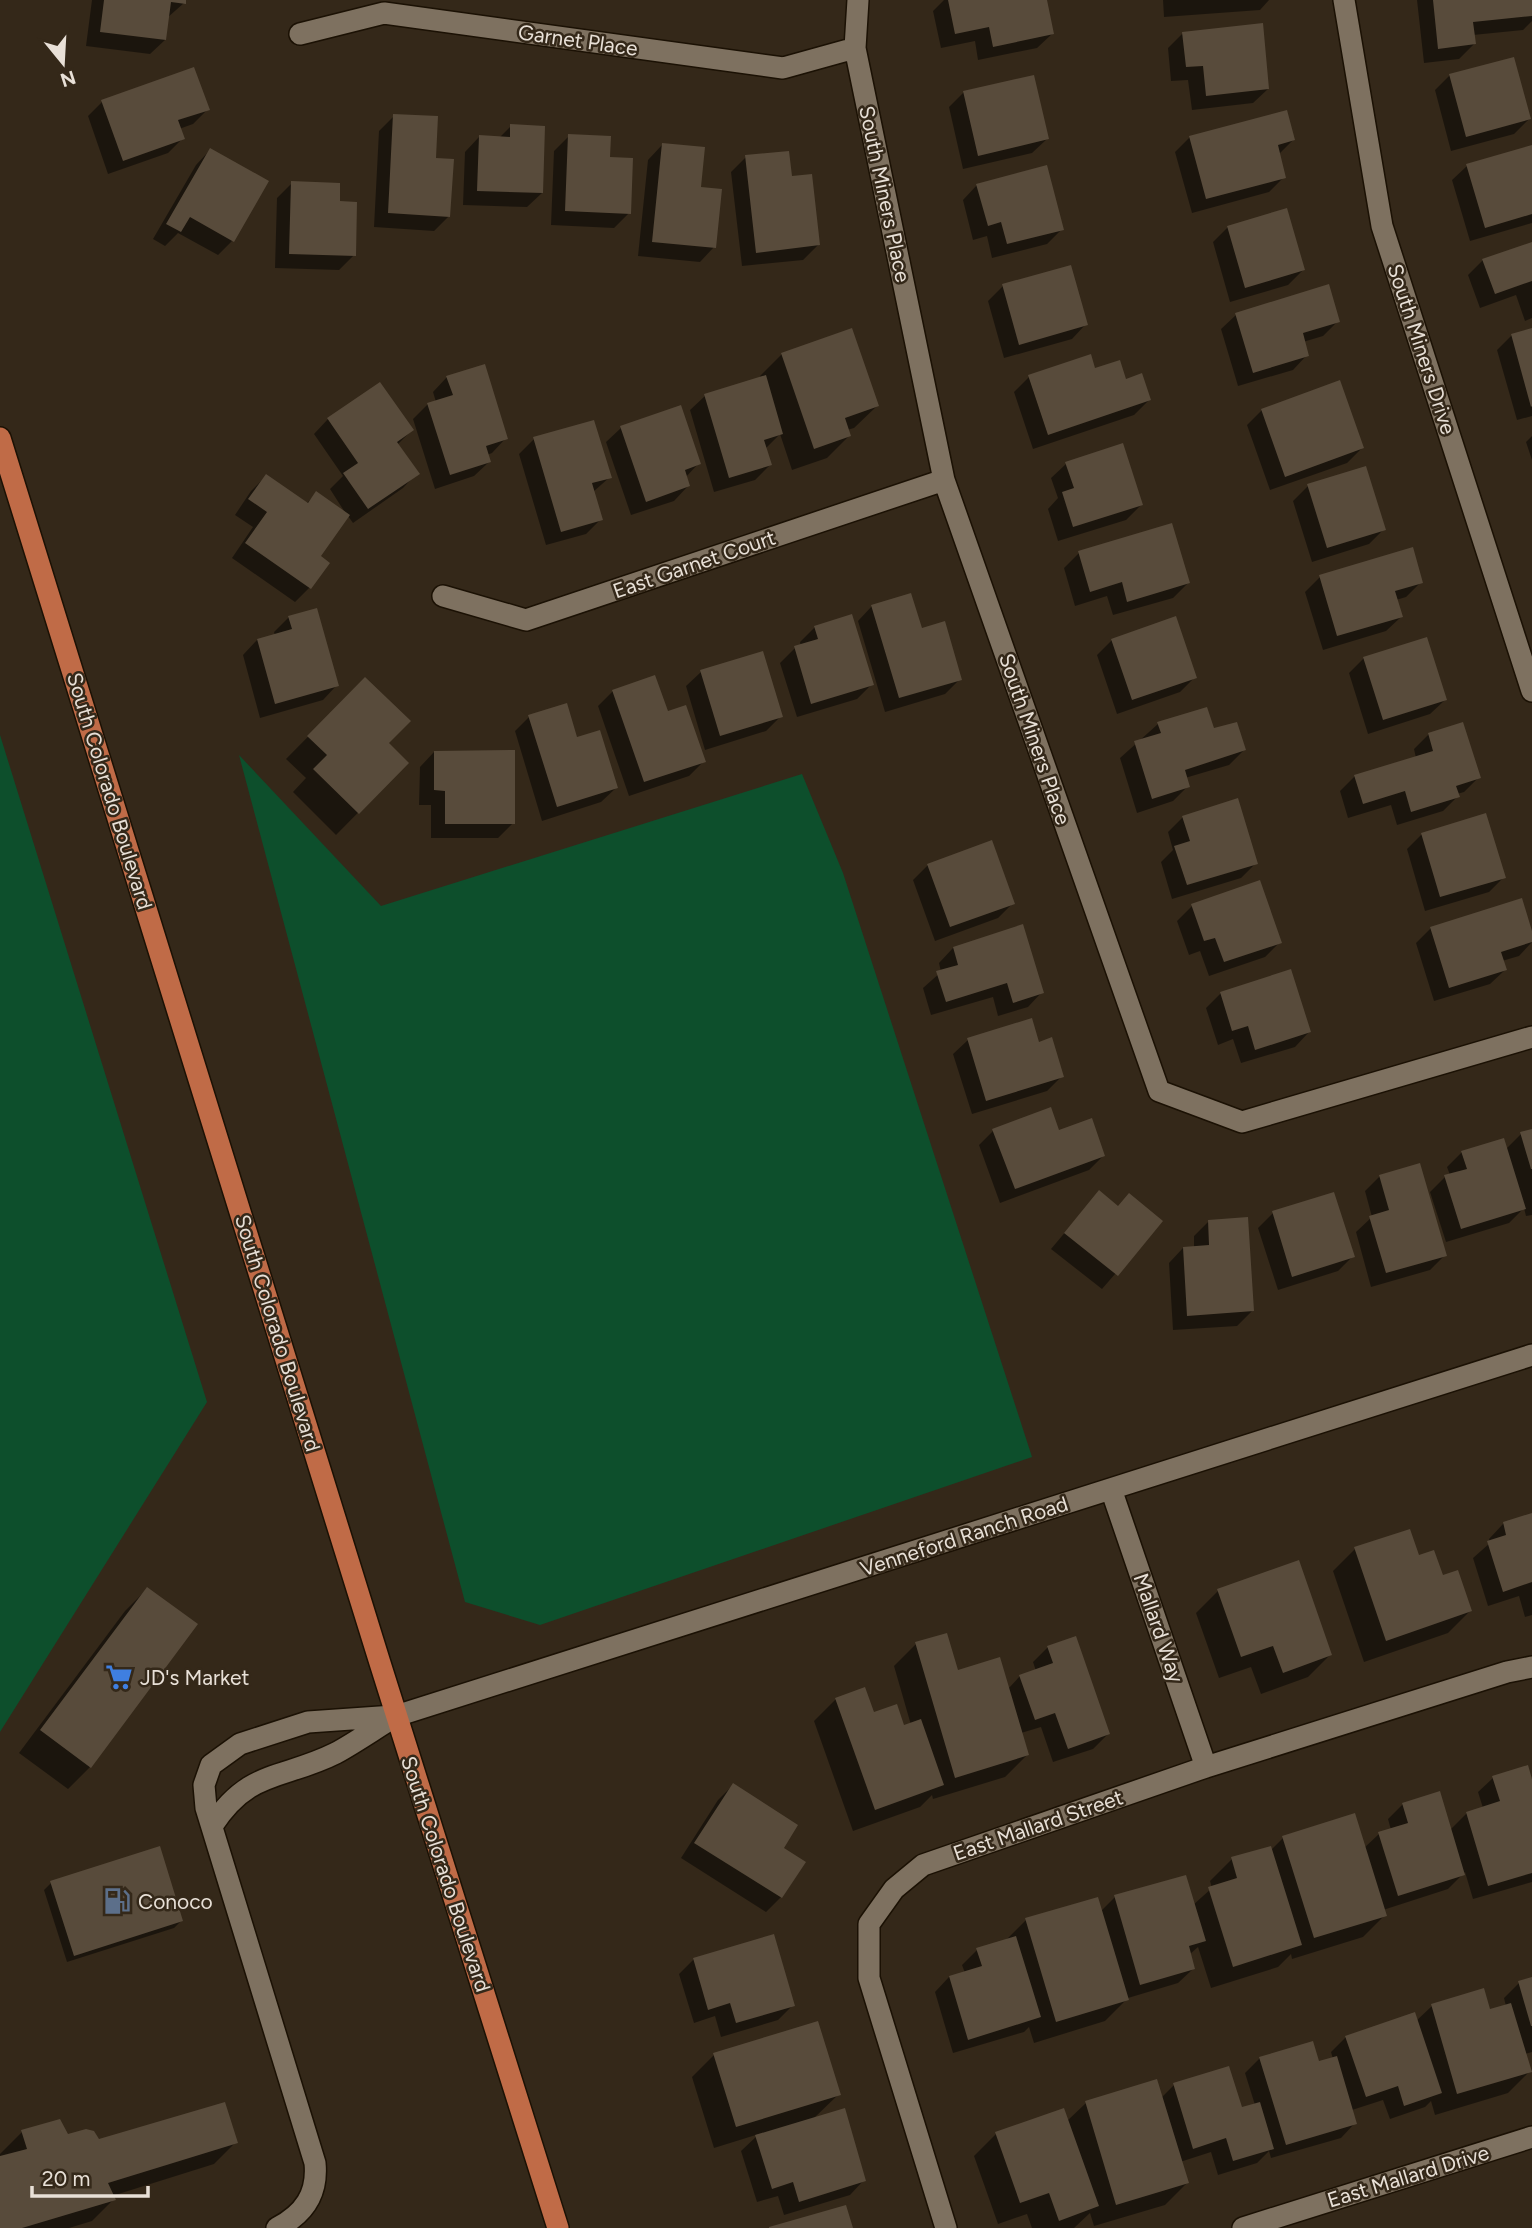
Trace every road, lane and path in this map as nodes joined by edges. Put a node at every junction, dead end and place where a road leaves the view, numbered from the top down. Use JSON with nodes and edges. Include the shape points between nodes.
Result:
{"nodes":[{"id":1,"x":859,"y":0,"type":"edge"},
{"id":2,"x":1343,"y":0,"type":"edge"},
{"id":3,"x":300,"y":34,"type":"dead end"},
{"id":4,"x":855,"y":48,"type":"junction"},
{"id":5,"x":0,"y":438,"type":"edge"},
{"id":6,"x":944,"y":480,"type":"junction"},
{"id":7,"x":443,"y":596,"type":"dead end"},
{"id":8,"x":1532,"y":691,"type":"edge"},
{"id":9,"x":1532,"y":1037,"type":"edge"},
{"id":10,"x":1532,"y":1355,"type":"edge"},
{"id":11,"x":1111,"y":1489,"type":"junction"},
{"id":12,"x":1532,"y":1667,"type":"edge"},
{"id":13,"x":396,"y":1716,"type":"junction"},
{"id":14,"x":1206,"y":1768,"type":"junction"},
{"id":15,"x":212,"y":1826,"type":"junction"},
{"id":16,"x":1532,"y":2137,"type":"edge"},
{"id":17,"x":277,"y":2228,"type":"edge"},
{"id":18,"x":558,"y":2228,"type":"edge"},
{"id":19,"x":946,"y":2228,"type":"edge"},
{"id":20,"x":1243,"y":2228,"type":"edge"}],
"edges":[{"from":1,"to":4,"type":"street","name":"South Miners Place"},
{"from":2,"to":8,"type":"street","name":"South Miners Drive","via":[[1382,226]]},
{"from":3,"to":4,"type":"street","name":"Garnet Place","via":[[384,13],[783,68]]},
{"from":4,"to":6,"type":"street","name":"South Miners Place"},
{"from":5,"to":13,"type":"main road","name":"South Colorado Boulevard"},
{"from":6,"to":7,"type":"street","name":"East Garnet Court","via":[[526,620]]},
{"from":6,"to":9,"type":"street","name":"South Miners Place","via":[[1159,1091],[1241,1122]]},
{"from":10,"to":11,"type":"street","name":"Venneford Ranch Road"},
{"from":11,"to":13,"type":"street","name":"Venneford Ranch Road"},
{"from":11,"to":14,"type":"street","name":"Mallard Way"},
{"from":12,"to":14,"type":"street","name":"East Mallard Street"},
{"from":13,"to":15,"type":"street","via":[[334,1754],[243,1790]]},
{"from":13,"to":15,"type":"street","via":[[298,1724],[230,1749],[211,1765],[207,1775],[204,1797]]},
{"from":13,"to":18,"type":"main road","name":"South Colorado Boulevard"},
{"from":14,"to":19,"type":"street","name":"East Mallard Street","via":[[923,1865],[894,1889],[869,1924],[869,1978]]},
{"from":15,"to":17,"type":"street","via":[[314,2163],[311,2197],[289,2222]]},
{"from":16,"to":20,"type":"street","name":"East Mallard Drive"}]}
